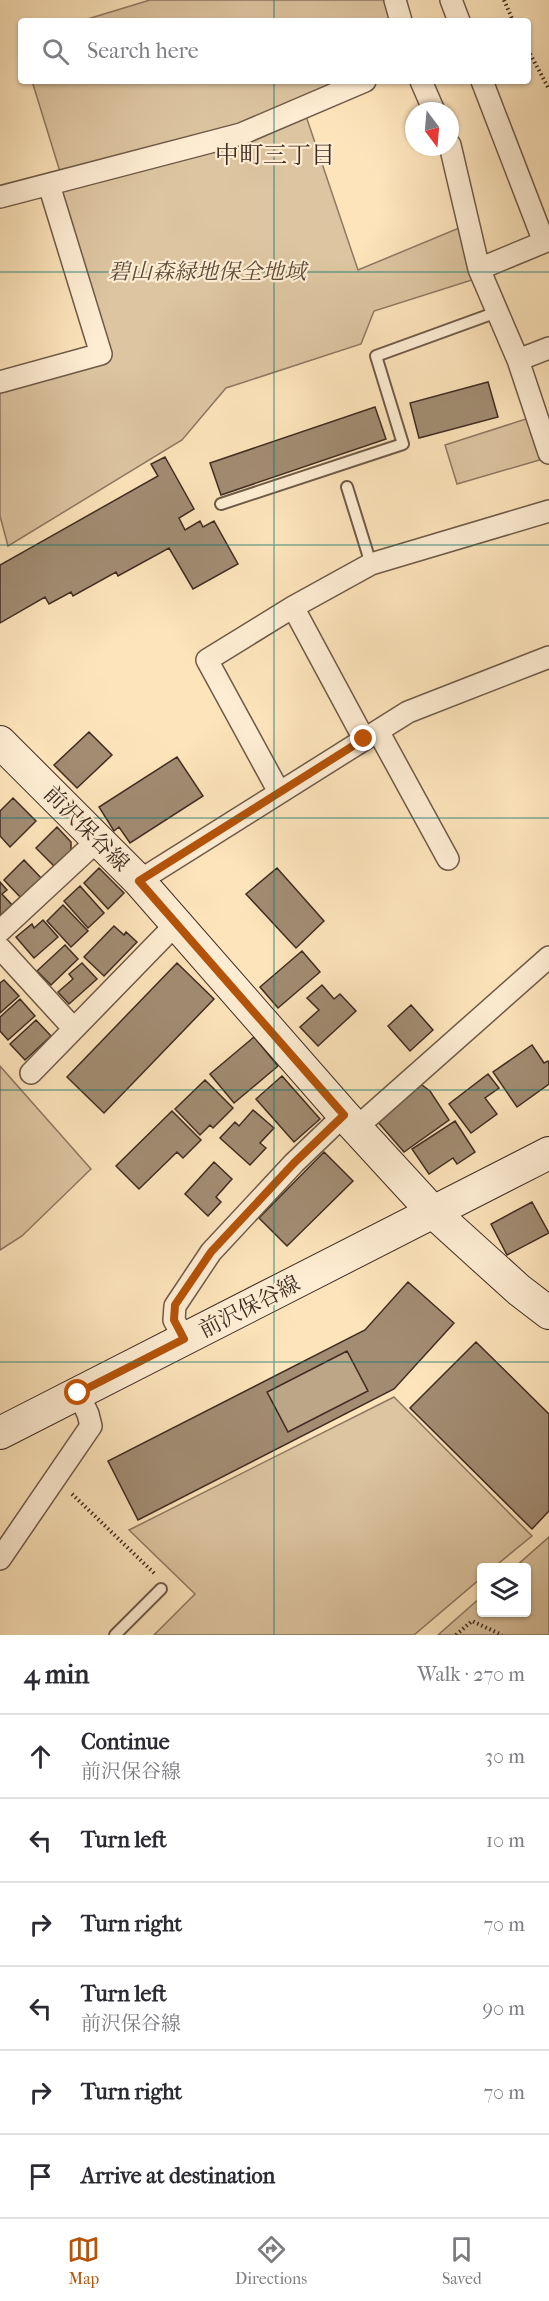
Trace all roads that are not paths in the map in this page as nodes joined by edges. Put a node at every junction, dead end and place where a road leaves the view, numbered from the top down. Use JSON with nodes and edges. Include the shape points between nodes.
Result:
{"nodes":[{"id":1,"x":395,"y":0,"type":"edge"},
{"id":2,"x":451,"y":0,"type":"edge"},
{"id":3,"x":400,"y":18,"type":"edge"},
{"id":4,"x":458,"y":18,"type":"edge"},
{"id":5,"x":358,"y":84,"type":"edge"},
{"id":6,"x":422,"y":84,"type":"edge"},
{"id":7,"x":483,"y":84,"type":"edge"},
{"id":8,"x":430,"y":102,"type":"edge"},
{"id":9,"x":453,"y":156,"type":"edge"},
{"id":10,"x":49,"y":184,"type":"junction"},
{"id":11,"x":0,"y":197,"type":"edge"},
{"id":12,"x":479,"y":268,"type":"junction"},
{"id":13,"x":497,"y":312,"type":"junction"},
{"id":14,"x":549,"y":348,"type":"edge"},
{"id":15,"x":518,"y":360,"type":"junction"},
{"id":16,"x":0,"y":382,"type":"edge"},
{"id":17,"x":549,"y":453,"type":"edge"},
{"id":18,"x":347,"y":487,"type":"dead end"},
{"id":19,"x":221,"y":504,"type":"dead end"},
{"id":20,"x":549,"y":511,"type":"edge"},
{"id":21,"x":371,"y":564,"type":"junction"},
{"id":22,"x":293,"y":607,"type":"junction"},
{"id":23,"x":549,"y":657,"type":"edge"},
{"id":24,"x":371,"y":735,"type":"junction"},
{"id":25,"x":0,"y":742,"type":"edge"},
{"id":26,"x":279,"y":792,"type":"junction"},
{"id":27,"x":98,"y":840,"type":"junction"},
{"id":28,"x":448,"y":859,"type":"dead end"},
{"id":29,"x":139,"y":881,"type":"junction"},
{"id":30,"x":176,"y":924,"type":"junction"},
{"id":31,"x":0,"y":931,"type":"edge"},
{"id":32,"x":0,"y":948,"type":"edge"},
{"id":33,"x":549,"y":957,"type":"edge"},
{"id":34,"x":74,"y":1029,"type":"junction"},
{"id":35,"x":31,"y":1073,"type":"dead end"},
{"id":36,"x":350,"y":1121,"type":"junction"},
{"id":37,"x":549,"y":1154,"type":"edge"},
{"id":38,"x":434,"y":1213,"type":"junction"},
{"id":39,"x":549,"y":1313,"type":"edge"},
{"id":40,"x":184,"y":1339,"type":"junction"},
{"id":41,"x":78,"y":1393,"type":"junction"},
{"id":42,"x":0,"y":1433,"type":"edge"},
{"id":43,"x":0,"y":1559,"type":"edge"},
{"id":44,"x":160,"y":1589,"type":"dead end"},
{"id":45,"x":115,"y":1635,"type":"edge"}],
"edges":[{"from":1,"to":3,"type":"street"},
{"from":2,"to":4,"type":"street"},
{"from":5,"to":10,"type":"street","via":[[242,134]]},
{"from":6,"to":8,"type":"street"},
{"from":7,"to":12,"type":"street","via":[[544,242]]},
{"from":9,"to":12,"type":"street"},
{"from":10,"to":11,"type":"street"},
{"from":10,"to":16,"type":"street","via":[[100,354]]},
{"from":12,"to":13,"type":"street"},
{"from":13,"to":15,"type":"street"},
{"from":13,"to":19,"type":"lane","via":[[376,356],[403,444]]},
{"from":14,"to":15,"type":"street"},
{"from":15,"to":17,"type":"street"},
{"from":18,"to":21,"type":"lane"},
{"from":20,"to":21,"type":"street"},
{"from":21,"to":22,"type":"street"},
{"from":22,"to":24,"type":"street"},
{"from":22,"to":26,"type":"street","via":[[207,660]]},
{"from":23,"to":24,"type":"street","via":[[408,712]]},
{"from":24,"to":26,"type":"street"},
{"from":24,"to":28,"type":"street"},
{"from":25,"to":27,"type":"main road","name":"前沢保谷線"},
{"from":26,"to":29,"type":"street"},
{"from":27,"to":29,"type":"main road","name":"前沢保谷線"},
{"from":27,"to":31,"type":"street"},
{"from":29,"to":30,"type":"main road","name":"前沢保谷線"},
{"from":30,"to":34,"type":"street"},
{"from":30,"to":36,"type":"main road","name":"前沢保谷線"},
{"from":32,"to":34,"type":"street"},
{"from":33,"to":36,"type":"street"},
{"from":34,"to":35,"type":"street"},
{"from":36,"to":38,"type":"main road","name":"前沢保谷線"},
{"from":36,"to":40,"type":"street","via":[[294,1163],[211,1252],[175,1305],[174,1320]]},
{"from":37,"to":38,"type":"main road","name":"前沢保谷線"},
{"from":38,"to":39,"type":"main road","name":"前沢保谷線"},
{"from":38,"to":40,"type":"main road","name":"前沢保谷線"},
{"from":40,"to":41,"type":"main road","name":"前沢保谷線"},
{"from":41,"to":42,"type":"main road","name":"前沢保谷線"},
{"from":41,"to":43,"type":"street","via":[[91,1426]]},
{"from":44,"to":45,"type":"lane"}]}
